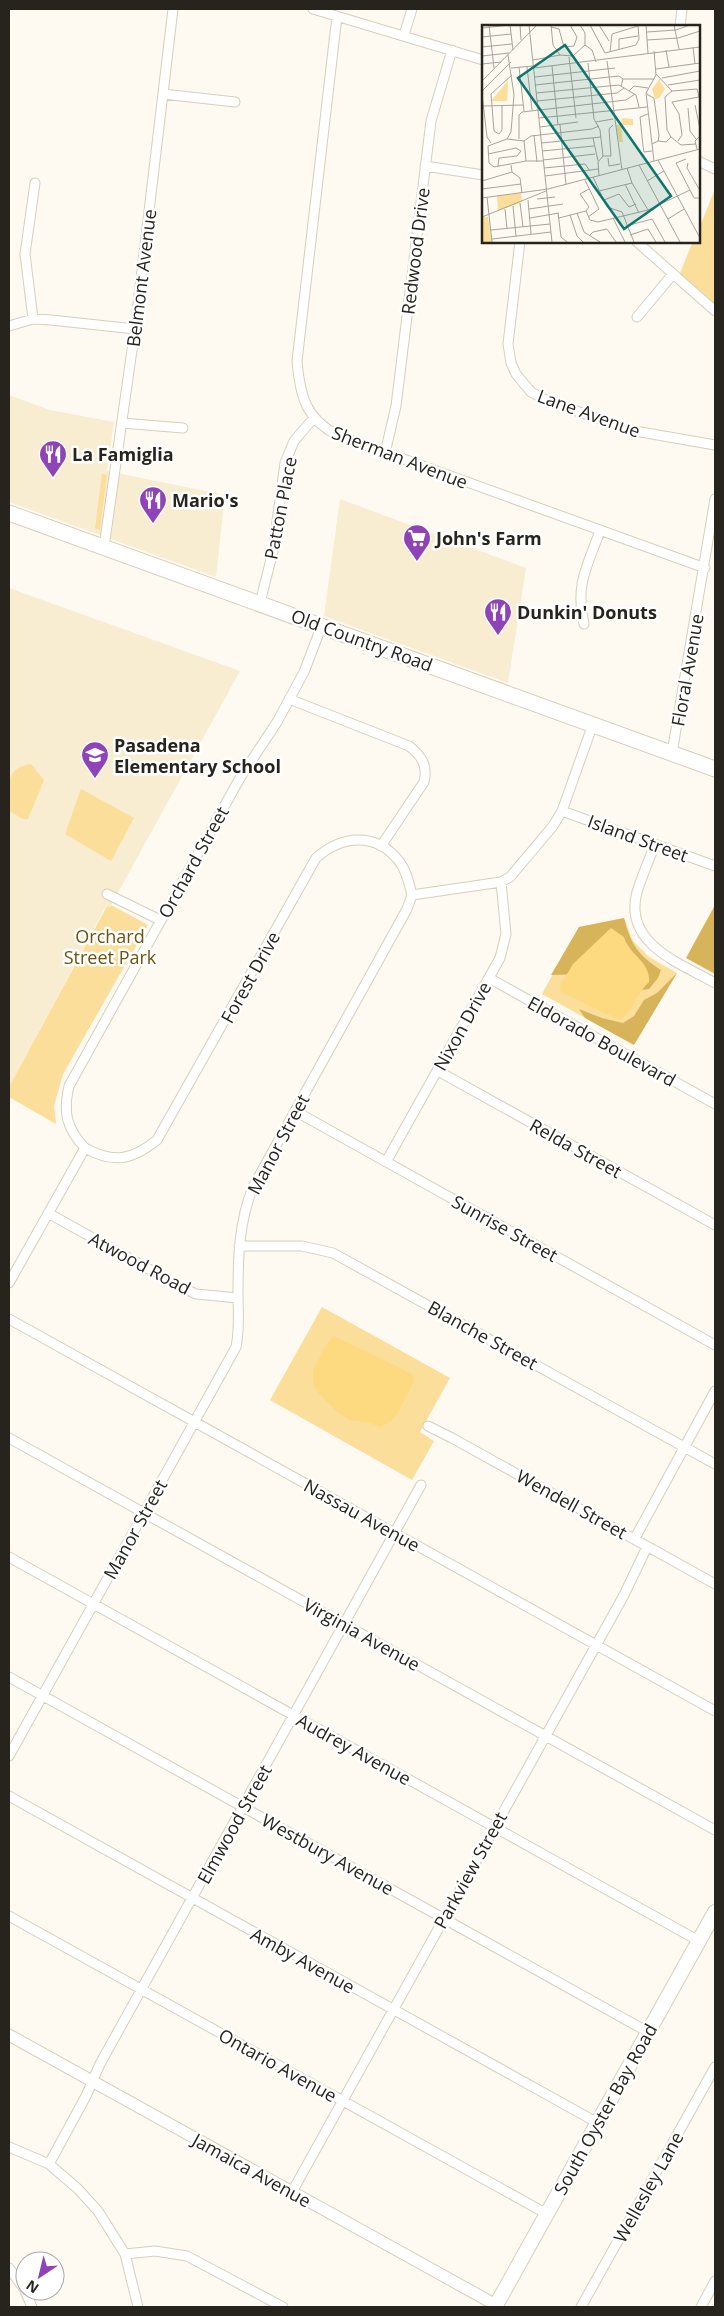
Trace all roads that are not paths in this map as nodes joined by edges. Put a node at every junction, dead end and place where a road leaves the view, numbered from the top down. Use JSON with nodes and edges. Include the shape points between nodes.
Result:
{"nodes":[{"id":1,"x":173,"y":9,"type":"edge"},
{"id":2,"x":313,"y":9,"type":"edge"},
{"id":3,"x":412,"y":9,"type":"edge"},
{"id":4,"x":682,"y":9,"type":"edge"},
{"id":5,"x":337,"y":16,"type":"junction"},
{"id":6,"x":680,"y":25,"type":"edge"},
{"id":7,"x":404,"y":35,"type":"junction"},
{"id":8,"x":452,"y":50,"type":"junction"},
{"id":9,"x":482,"y":60,"type":"edge"},
{"id":10,"x":163,"y":94,"type":"junction"},
{"id":11,"x":235,"y":102,"type":"dead end"},
{"id":12,"x":699,"y":161,"type":"edge"},
{"id":13,"x":425,"y":166,"type":"junction"},
{"id":14,"x":715,"y":169,"type":"edge"},
{"id":15,"x":482,"y":175,"type":"edge"},
{"id":16,"x":35,"y":183,"type":"dead end"},
{"id":17,"x":520,"y":242,"type":"edge"},
{"id":18,"x":637,"y":242,"type":"edge"},
{"id":19,"x":673,"y":274,"type":"junction"},
{"id":20,"x":715,"y":311,"type":"edge"},
{"id":21,"x":637,"y":316,"type":"dead end"},
{"id":22,"x":33,"y":319,"type":"junction"},
{"id":23,"x":9,"y":326,"type":"edge"},
{"id":24,"x":135,"y":329,"type":"junction"},
{"id":25,"x":313,"y":419,"type":"junction"},
{"id":26,"x":122,"y":423,"type":"junction"},
{"id":27,"x":183,"y":428,"type":"dead end"},
{"id":28,"x":715,"y":445,"type":"edge"},
{"id":29,"x":385,"y":453,"type":"junction"},
{"id":30,"x":715,"y":499,"type":"edge"},
{"id":31,"x":9,"y":512,"type":"edge"},
{"id":32,"x":600,"y":530,"type":"junction"},
{"id":33,"x":104,"y":547,"type":"junction"},
{"id":34,"x":705,"y":568,"type":"junction"},
{"id":35,"x":260,"y":603,"type":"junction"},
{"id":36,"x":584,"y":624,"type":"dead end"},
{"id":37,"x":322,"y":625,"type":"junction"},
{"id":38,"x":289,"y":699,"type":"junction"},
{"id":39,"x":593,"y":724,"type":"junction"},
{"id":40,"x":672,"y":753,"type":"junction"},
{"id":41,"x":715,"y":769,"type":"edge"},
{"id":42,"x":562,"y":810,"type":"junction"},
{"id":43,"x":655,"y":844,"type":"junction"},
{"id":44,"x":381,"y":846,"type":"junction"},
{"id":45,"x":715,"y":866,"type":"edge"},
{"id":46,"x":501,"y":882,"type":"junction"},
{"id":47,"x":107,"y":894,"type":"dead end"},
{"id":48,"x":412,"y":895,"type":"junction"},
{"id":49,"x":160,"y":920,"type":"junction"},
{"id":50,"x":489,"y":978,"type":"junction"},
{"id":51,"x":715,"y":983,"type":"edge"},
{"id":52,"x":438,"y":1071,"type":"junction"},
{"id":53,"x":715,"y":1104,"type":"edge"},
{"id":54,"x":295,"y":1111,"type":"junction"},
{"id":55,"x":85,"y":1148,"type":"junction"},
{"id":56,"x":386,"y":1162,"type":"junction"},
{"id":57,"x":48,"y":1213,"type":"junction"},
{"id":58,"x":715,"y":1226,"type":"edge"},
{"id":59,"x":239,"y":1246,"type":"junction"},
{"id":60,"x":9,"y":1283,"type":"edge"},
{"id":61,"x":238,"y":1298,"type":"junction"},
{"id":62,"x":9,"y":1319,"type":"edge"},
{"id":63,"x":715,"y":1345,"type":"edge"},
{"id":64,"x":715,"y":1391,"type":"edge"},
{"id":65,"x":194,"y":1422,"type":"junction"},
{"id":66,"x":428,"y":1426,"type":"dead end"},
{"id":67,"x":9,"y":1438,"type":"edge"},
{"id":68,"x":684,"y":1447,"type":"junction"},
{"id":69,"x":715,"y":1464,"type":"edge"},
{"id":70,"x":421,"y":1485,"type":"dead end"},
{"id":71,"x":144,"y":1513,"type":"junction"},
{"id":72,"x":395,"y":1533,"type":"junction"},
{"id":73,"x":634,"y":1538,"type":"junction"},
{"id":74,"x":647,"y":1547,"type":"junction"},
{"id":75,"x":9,"y":1558,"type":"edge"},
{"id":76,"x":715,"y":1584,"type":"edge"},
{"id":77,"x":93,"y":1604,"type":"junction"},
{"id":78,"x":344,"y":1624,"type":"junction"},
{"id":79,"x":596,"y":1645,"type":"junction"},
{"id":80,"x":9,"y":1677,"type":"edge"},
{"id":81,"x":42,"y":1695,"type":"junction"},
{"id":82,"x":715,"y":1711,"type":"edge"},
{"id":83,"x":294,"y":1716,"type":"junction"},
{"id":84,"x":545,"y":1736,"type":"junction"},
{"id":85,"x":9,"y":1756,"type":"edge"},
{"id":86,"x":9,"y":1796,"type":"edge"},
{"id":87,"x":243,"y":1807,"type":"junction"},
{"id":88,"x":494,"y":1827,"type":"junction"},
{"id":89,"x":715,"y":1830,"type":"edge"},
{"id":90,"x":192,"y":1898,"type":"junction"},
{"id":91,"x":715,"y":1912,"type":"edge"},
{"id":92,"x":9,"y":1916,"type":"edge"},
{"id":93,"x":443,"y":1918,"type":"junction"},
{"id":94,"x":699,"y":1940,"type":"junction"},
{"id":95,"x":142,"y":1989,"type":"junction"},
{"id":96,"x":393,"y":2009,"type":"junction"},
{"id":97,"x":648,"y":2032,"type":"junction"},
{"id":98,"x":9,"y":2035,"type":"edge"},
{"id":99,"x":715,"y":2067,"type":"edge"},
{"id":100,"x":92,"y":2081,"type":"junction"},
{"id":101,"x":342,"y":2100,"type":"junction"},
{"id":102,"x":598,"y":2123,"type":"junction"},
{"id":103,"x":9,"y":2147,"type":"edge"},
{"id":104,"x":49,"y":2164,"type":"junction"},
{"id":105,"x":292,"y":2192,"type":"junction"},
{"id":106,"x":547,"y":2214,"type":"junction"},
{"id":107,"x":125,"y":2254,"type":"junction"},
{"id":108,"x":715,"y":2281,"type":"edge"},
{"id":109,"x":496,"y":2306,"type":"edge"},
{"id":110,"x":138,"y":2307,"type":"edge"},
{"id":111,"x":283,"y":2307,"type":"edge"},
{"id":112,"x":581,"y":2307,"type":"edge"},
{"id":113,"x":701,"y":2307,"type":"edge"}],
"edges":[{"from":1,"to":10,"type":"street","name":"Belmont Avenue"},
{"from":2,"to":5,"type":"street"},
{"from":3,"to":7,"type":"street"},
{"from":4,"to":6,"type":"street"},
{"from":5,"to":7,"type":"street"},
{"from":5,"to":25,"type":"street","name":"Sherman Avenue","via":[[297,361],[298,378]]},
{"from":7,"to":8,"type":"street"},
{"from":8,"to":9,"type":"street"},
{"from":8,"to":13,"type":"street","name":"Redwood Drive","via":[[430,122]]},
{"from":10,"to":11,"type":"street"},
{"from":10,"to":24,"type":"street","name":"Belmont Avenue"},
{"from":12,"to":14,"type":"street"},
{"from":13,"to":15,"type":"street"},
{"from":13,"to":29,"type":"street","name":"Redwood Drive","via":[[396,406]]},
{"from":16,"to":22,"type":"street","via":[[25,254]]},
{"from":17,"to":28,"type":"street","name":"Lane Avenue","via":[[508,344],[516,374],[531,392],[550,402],[635,431]]},
{"from":18,"to":19,"type":"street"},
{"from":19,"to":20,"type":"street"},
{"from":19,"to":21,"type":"street"},
{"from":22,"to":23,"type":"street"},
{"from":22,"to":24,"type":"street"},
{"from":24,"to":26,"type":"street","name":"Belmont Avenue"},
{"from":25,"to":29,"type":"street","name":"Sherman Avenue","via":[[337,435]]},
{"from":25,"to":35,"type":"street","name":"Patton Place","via":[[294,441],[285,463],[273,551]]},
{"from":26,"to":27,"type":"street"},
{"from":26,"to":33,"type":"street","name":"Belmont Avenue"},
{"from":29,"to":32,"type":"street","name":"Sherman Avenue"},
{"from":30,"to":34,"type":"street","name":"Floral Avenue"},
{"from":31,"to":33,"type":"main road","name":"Old Country Road"},
{"from":32,"to":34,"type":"street","name":"Sherman Avenue"},
{"from":32,"to":36,"type":"street","via":[[580,584],[579,604]]},
{"from":33,"to":35,"type":"main road","name":"Old Country Road"},
{"from":34,"to":40,"type":"street","name":"Floral Avenue"},
{"from":35,"to":37,"type":"main road","name":"Old Country Road"},
{"from":37,"to":38,"type":"street","name":"Orchard Street","via":[[304,672]]},
{"from":37,"to":39,"type":"main road","name":"Old Country Road"},
{"from":38,"to":44,"type":"street","via":[[409,746],[421,758],[426,774],[424,782]]},
{"from":38,"to":49,"type":"street","name":"Orchard Street"},
{"from":39,"to":40,"type":"main road","name":"Old Country Road"},
{"from":39,"to":42,"type":"street"},
{"from":40,"to":41,"type":"main road","name":"Old Country Road"},
{"from":42,"to":43,"type":"street","name":"Island Street"},
{"from":42,"to":46,"type":"street","via":[[517,870]]},
{"from":43,"to":45,"type":"street","name":"Island Street"},
{"from":43,"to":51,"type":"street","via":[[637,893],[639,927],[652,946]]},
{"from":44,"to":48,"type":"street","name":"Forest Drive","via":[[399,861]]},
{"from":44,"to":55,"type":"street","name":"Forest Drive","via":[[362,839],[345,840],[329,846],[316,858],[157,1140],[142,1152],[123,1158],[98,1156]]},
{"from":46,"to":48,"type":"street"},
{"from":46,"to":50,"type":"street","name":"Nixon Drive","via":[[506,934],[500,958]]},
{"from":47,"to":49,"type":"street"},
{"from":48,"to":54,"type":"street","name":"Manor Street"},
{"from":49,"to":55,"type":"street","name":"Orchard Street","via":[[69,1086],[67,1119],[74,1136]]},
{"from":50,"to":52,"type":"street","name":"Nixon Drive"},
{"from":50,"to":53,"type":"street","name":"Eldorado Boulevard"},
{"from":52,"to":56,"type":"street","name":"Nixon Drive"},
{"from":52,"to":58,"type":"street","name":"Relda Street"},
{"from":54,"to":56,"type":"street","name":"Sunrise Street"},
{"from":54,"to":59,"type":"street","name":"Manor Street","via":[[253,1187],[242,1220]]},
{"from":55,"to":57,"type":"street"},
{"from":56,"to":63,"type":"street","name":"Sunrise Street"},
{"from":57,"to":60,"type":"street"},
{"from":57,"to":61,"type":"street","name":"Atwood Road","via":[[196,1294]]},
{"from":59,"to":61,"type":"street","name":"Manor Street"},
{"from":59,"to":68,"type":"street","name":"Blanche Street","via":[[302,1246],[333,1252]]},
{"from":61,"to":65,"type":"street","name":"Manor Street","via":[[236,1347]]},
{"from":62,"to":65,"type":"street","name":"Nassau Avenue"},
{"from":64,"to":68,"type":"street"},
{"from":65,"to":71,"type":"street","name":"Manor Street"},
{"from":65,"to":72,"type":"street","name":"Nassau Avenue"},
{"from":66,"to":73,"type":"street","name":"Wendell Street"},
{"from":67,"to":71,"type":"street","name":"Virginia Avenue"},
{"from":68,"to":69,"type":"street","name":"Blanche Street"},
{"from":68,"to":73,"type":"street"},
{"from":70,"to":72,"type":"street","name":"Elmwood Street"},
{"from":71,"to":77,"type":"street","name":"Manor Street"},
{"from":71,"to":78,"type":"street","name":"Virginia Avenue"},
{"from":72,"to":78,"type":"street","name":"Elmwood Street"},
{"from":72,"to":79,"type":"street","name":"Nassau Avenue"},
{"from":73,"to":74,"type":"street","name":"Wendell Street"},
{"from":74,"to":76,"type":"street","name":"Wendell Street"},
{"from":74,"to":79,"type":"street","name":"Parkview Street"},
{"from":75,"to":77,"type":"street","name":"Audrey Avenue"},
{"from":77,"to":81,"type":"street","name":"Manor Street"},
{"from":77,"to":83,"type":"street","name":"Audrey Avenue"},
{"from":78,"to":83,"type":"street","name":"Elmwood Street"},
{"from":78,"to":84,"type":"street","name":"Virginia Avenue"},
{"from":79,"to":82,"type":"street","name":"Nassau Avenue"},
{"from":79,"to":84,"type":"street","name":"Parkview Street"},
{"from":80,"to":81,"type":"street","name":"Westbury Avenue"},
{"from":81,"to":85,"type":"street","name":"Manor Street"},
{"from":81,"to":87,"type":"street","name":"Westbury Avenue"},
{"from":83,"to":87,"type":"street","name":"Elmwood Street"},
{"from":83,"to":88,"type":"street","name":"Audrey Avenue"},
{"from":84,"to":88,"type":"street","name":"Parkview Street"},
{"from":84,"to":89,"type":"street","name":"Virginia Avenue"},
{"from":86,"to":90,"type":"street","name":"Amby Avenue"},
{"from":87,"to":90,"type":"street","name":"Elmwood Street"},
{"from":87,"to":93,"type":"street","name":"Westbury Avenue"},
{"from":88,"to":93,"type":"street","name":"Parkview Street"},
{"from":88,"to":94,"type":"street","name":"Audrey Avenue"},
{"from":90,"to":95,"type":"street","name":"Elmwood Street"},
{"from":90,"to":96,"type":"street","name":"Amby Avenue"},
{"from":91,"to":94,"type":"main road","name":"South Oyster Bay Road"},
{"from":92,"to":95,"type":"street","name":"Ontario Avenue"},
{"from":93,"to":96,"type":"street","name":"Parkview Street"},
{"from":93,"to":97,"type":"street","name":"Westbury Avenue"},
{"from":94,"to":97,"type":"main road","name":"South Oyster Bay Road"},
{"from":95,"to":100,"type":"street","name":"Elmwood Street"},
{"from":95,"to":101,"type":"street","name":"Ontario Avenue"},
{"from":96,"to":101,"type":"street","name":"Parkview Street"},
{"from":96,"to":102,"type":"street","name":"Amby Avenue"},
{"from":97,"to":102,"type":"main road","name":"South Oyster Bay Road"},
{"from":98,"to":100,"type":"street","name":"Jamaica Avenue"},
{"from":99,"to":112,"type":"street","name":"Wellesley Lane"},
{"from":100,"to":104,"type":"street","name":"Elmwood Street"},
{"from":100,"to":105,"type":"street","name":"Jamaica Avenue"},
{"from":101,"to":105,"type":"street","name":"Parkview Street"},
{"from":101,"to":106,"type":"street","name":"Ontario Avenue"},
{"from":102,"to":106,"type":"main road","name":"South Oyster Bay Road"},
{"from":103,"to":104,"type":"street"},
{"from":104,"to":107,"type":"street","via":[[98,2211]]},
{"from":105,"to":109,"type":"street","name":"Jamaica Avenue"},
{"from":106,"to":109,"type":"main road","name":"South Oyster Bay Road"},
{"from":107,"to":110,"type":"street"},
{"from":107,"to":111,"type":"street","via":[[155,2251],[187,2256]]},
{"from":108,"to":113,"type":"street"}]}
